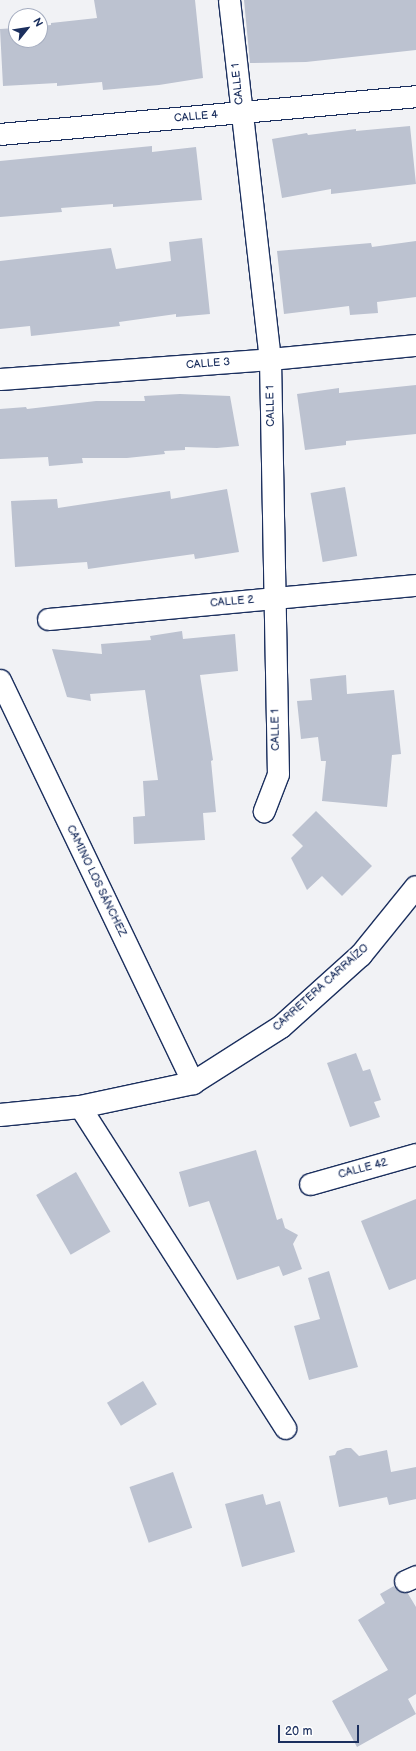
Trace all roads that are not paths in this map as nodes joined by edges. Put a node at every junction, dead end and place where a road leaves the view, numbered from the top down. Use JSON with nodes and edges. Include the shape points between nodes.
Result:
{"nodes":[{"id":1,"x":229,"y":0,"type":"edge"},
{"id":2,"x":416,"y":96,"type":"edge"},
{"id":3,"x":241,"y":113,"type":"junction"},
{"id":4,"x":0,"y":134,"type":"edge"},
{"id":5,"x":416,"y":345,"type":"edge"},
{"id":6,"x":270,"y":359,"type":"junction"},
{"id":7,"x":0,"y":379,"type":"edge"},
{"id":8,"x":416,"y":585,"type":"edge"},
{"id":9,"x":276,"y":598,"type":"junction"},
{"id":10,"x":48,"y":619,"type":"dead end"},
{"id":11,"x":0,"y":680,"type":"edge"},
{"id":12,"x":264,"y":812,"type":"dead end"},
{"id":13,"x":416,"y":887,"type":"edge"},
{"id":14,"x":193,"y":1083,"type":"junction"},
{"id":15,"x":80,"y":1107,"type":"junction"},
{"id":16,"x":0,"y":1115,"type":"edge"},
{"id":17,"x":416,"y":1154,"type":"edge"},
{"id":18,"x":310,"y":1184,"type":"dead end"},
{"id":19,"x":285,"y":1428,"type":"dead end"}],
"edges":[{"from":1,"to":3,"type":"street","name":"CALLE 1"},
{"from":2,"to":3,"type":"street","name":"CALLE 4"},
{"from":3,"to":4,"type":"street","name":"CALLE 4"},
{"from":3,"to":6,"type":"street","name":"CALLE 1"},
{"from":5,"to":6,"type":"street","name":"CALLE 3"},
{"from":6,"to":7,"type":"street","name":"CALLE 3"},
{"from":6,"to":9,"type":"street","name":"CALLE 1"},
{"from":8,"to":9,"type":"street","name":"CALLE 2"},
{"from":9,"to":10,"type":"street","name":"CALLE 2"},
{"from":9,"to":12,"type":"street","name":"CALLE 1","via":[[278,774]]},
{"from":11,"to":14,"type":"street","name":"CAMINO LOS SÁNCHEZ"},
{"from":13,"to":14,"type":"street","name":"CARRETERA CARRAÍZO","via":[[361,955],[281,1027]]},
{"from":14,"to":15,"type":"street","name":"CARRETERA CARRAÍZO"},
{"from":15,"to":16,"type":"street","name":"CARRETERA CARRAÍZO"},
{"from":15,"to":19,"type":"street"},
{"from":17,"to":18,"type":"street","name":"CALLE 42"}]}
